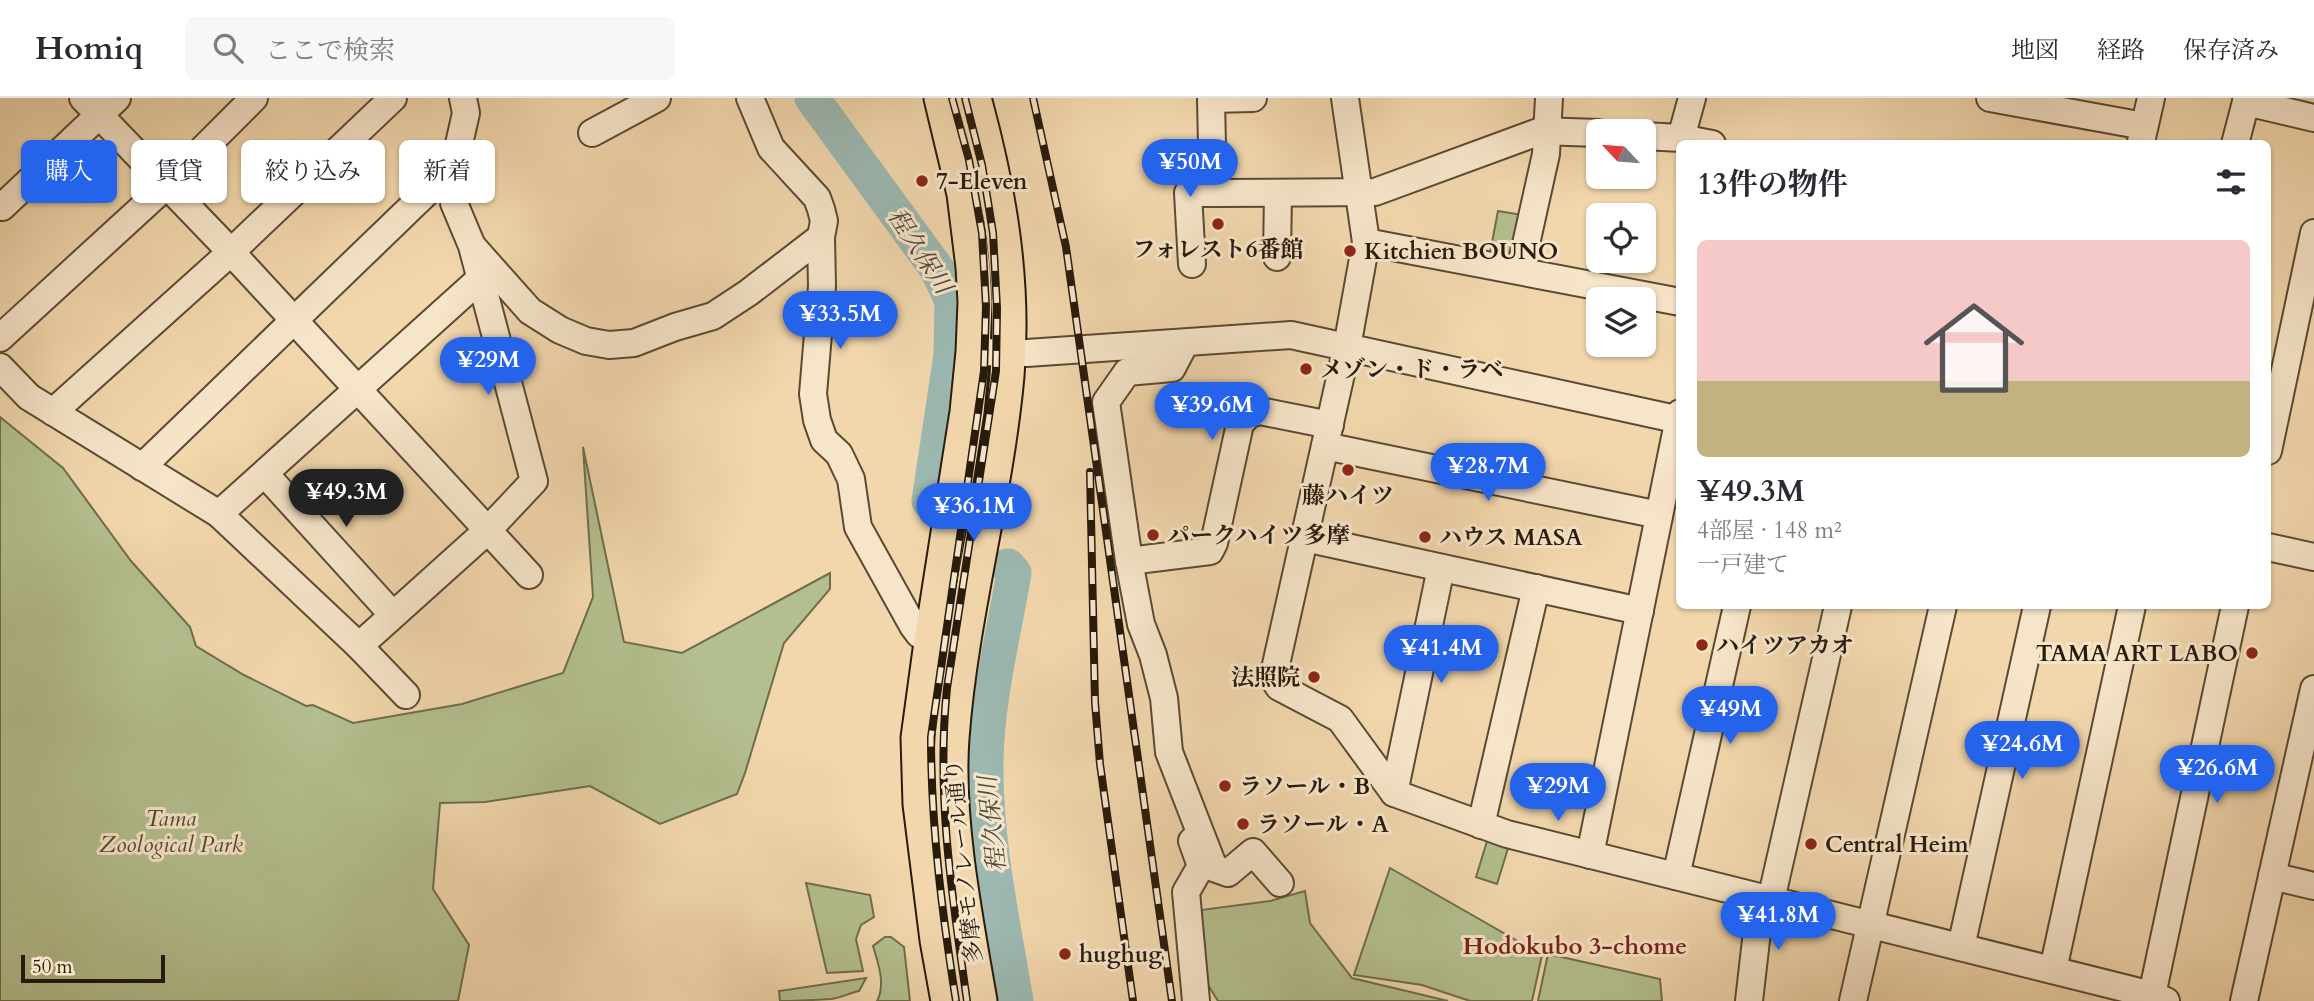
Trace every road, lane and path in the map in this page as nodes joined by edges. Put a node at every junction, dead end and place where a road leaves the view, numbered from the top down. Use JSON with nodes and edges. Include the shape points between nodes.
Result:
{"nodes":[{"id":1,"x":254,"y":98,"type":"edge"},
{"id":2,"x":393,"y":98,"type":"edge"},
{"id":3,"x":463,"y":98,"type":"edge"},
{"id":4,"x":657,"y":98,"type":"edge"},
{"id":5,"x":750,"y":98,"type":"edge"},
{"id":6,"x":941,"y":98,"type":"edge"},
{"id":7,"x":974,"y":98,"type":"edge"},
{"id":8,"x":1253,"y":98,"type":"edge"},
{"id":9,"x":1345,"y":98,"type":"edge"},
{"id":10,"x":1549,"y":98,"type":"edge"},
{"id":11,"x":1692,"y":98,"type":"edge"},
{"id":12,"x":1990,"y":98,"type":"edge"},
{"id":13,"x":2151,"y":98,"type":"edge"},
{"id":14,"x":2247,"y":100,"type":"edge"},
{"id":15,"x":100,"y":104,"type":"edge"},
{"id":16,"x":612,"y":108,"type":"edge"},
{"id":17,"x":2314,"y":118,"type":"edge"},
{"id":18,"x":1547,"y":131,"type":"junction"},
{"id":19,"x":592,"y":133,"type":"dead end"},
{"id":20,"x":1586,"y":133,"type":"edge"},
{"id":21,"x":2143,"y":135,"type":"edge"},
{"id":22,"x":1656,"y":137,"type":"edge"},
{"id":23,"x":1681,"y":138,"type":"junction"},
{"id":24,"x":212,"y":140,"type":"edge"},
{"id":25,"x":460,"y":140,"type":"edge"},
{"id":26,"x":1691,"y":140,"type":"edge"},
{"id":27,"x":2236,"y":140,"type":"edge"},
{"id":28,"x":131,"y":141,"type":"edge"},
{"id":29,"x":1213,"y":193,"type":"junction"},
{"id":30,"x":1278,"y":193,"type":"junction"},
{"id":31,"x":1361,"y":193,"type":"junction"},
{"id":32,"x":147,"y":203,"type":"edge"},
{"id":33,"x":184,"y":203,"type":"edge"},
{"id":34,"x":416,"y":203,"type":"edge"},
{"id":35,"x":454,"y":203,"type":"edge"},
{"id":36,"x":0,"y":205,"type":"edge"},
{"id":37,"x":2314,"y":233,"type":"edge"},
{"id":38,"x":821,"y":237,"type":"junction"},
{"id":39,"x":1367,"y":242,"type":"junction"},
{"id":40,"x":472,"y":246,"type":"junction"},
{"id":41,"x":231,"y":252,"type":"junction"},
{"id":42,"x":1277,"y":257,"type":"dead end"},
{"id":43,"x":1192,"y":264,"type":"dead end"},
{"id":44,"x":1520,"y":271,"type":"junction"},
{"id":45,"x":480,"y":279,"type":"junction"},
{"id":46,"x":1676,"y":301,"type":"edge"},
{"id":47,"x":294,"y":320,"type":"junction"},
{"id":48,"x":0,"y":338,"type":"edge"},
{"id":49,"x":1185,"y":343,"type":"junction"},
{"id":50,"x":1347,"y":347,"type":"junction"},
{"id":51,"x":973,"y":352,"type":"junction"},
{"id":52,"x":1009,"y":353,"type":"junction"},
{"id":53,"x":0,"y":367,"type":"edge"},
{"id":54,"x":358,"y":390,"type":"junction"},
{"id":55,"x":53,"y":412,"type":"junction"},
{"id":56,"x":1676,"y":416,"type":"edge"},
{"id":57,"x":1328,"y":435,"type":"junction"},
{"id":58,"x":1676,"y":437,"type":"edge"},
{"id":59,"x":2271,"y":437,"type":"edge"},
{"id":60,"x":142,"y":467,"type":"junction"},
{"id":61,"x":265,"y":474,"type":"junction"},
{"id":62,"x":219,"y":514,"type":"junction"},
{"id":63,"x":1660,"y":515,"type":"junction"},
{"id":64,"x":488,"y":530,"type":"junction"},
{"id":65,"x":1305,"y":538,"type":"junction"},
{"id":66,"x":2271,"y":548,"type":"edge"},
{"id":67,"x":2314,"y":557,"type":"edge"},
{"id":68,"x":1129,"y":561,"type":"junction"},
{"id":69,"x":1441,"y":568,"type":"junction"},
{"id":70,"x":529,"y":575,"type":"dead end"},
{"id":71,"x":1536,"y":588,"type":"junction"},
{"id":72,"x":1736,"y":609,"type":"edge"},
{"id":73,"x":1837,"y":609,"type":"edge"},
{"id":74,"x":1942,"y":609,"type":"edge"},
{"id":75,"x":2036,"y":609,"type":"edge"},
{"id":76,"x":2131,"y":609,"type":"edge"},
{"id":77,"x":2234,"y":609,"type":"edge"},
{"id":78,"x":1640,"y":611,"type":"junction"},
{"id":79,"x":393,"y":615,"type":"junction"},
{"id":80,"x":932,"y":635,"type":"junction"},
{"id":81,"x":359,"y":646,"type":"junction"},
{"id":82,"x":2314,"y":689,"type":"edge"},
{"id":83,"x":406,"y":695,"type":"dead end"},
{"id":84,"x":2305,"y":774,"type":"edge"},
{"id":85,"x":1183,"y":787,"type":"junction"},
{"id":86,"x":1394,"y":793,"type":"junction"},
{"id":87,"x":1482,"y":825,"type":"junction"},
{"id":88,"x":1590,"y":855,"type":"junction"},
{"id":89,"x":1676,"y":876,"type":"junction"},
{"id":90,"x":2272,"y":876,"type":"junction"},
{"id":91,"x":1280,"y":883,"type":"dead end"},
{"id":92,"x":2314,"y":886,"type":"edge"},
{"id":93,"x":1766,"y":899,"type":"junction"},
{"id":94,"x":1871,"y":925,"type":"junction"},
{"id":95,"x":1961,"y":947,"type":"junction"},
{"id":96,"x":2053,"y":970,"type":"junction"},
{"id":97,"x":2159,"y":998,"type":"edge"},
{"id":98,"x":948,"y":1001,"type":"edge"},
{"id":99,"x":980,"y":1001,"type":"edge"},
{"id":100,"x":1196,"y":1001,"type":"edge"},
{"id":101,"x":1749,"y":1001,"type":"edge"},
{"id":102,"x":1853,"y":1001,"type":"edge"},
{"id":103,"x":2244,"y":1001,"type":"edge"}],
"edges":[{"from":1,"to":24,"type":"street"},
{"from":2,"to":41,"type":"street"},
{"from":3,"to":25,"type":"street","via":[[466,113]]},
{"from":4,"to":16,"type":"street"},
{"from":5,"to":38,"type":"street","via":[[776,155],[817,198],[824,221]]},
{"from":6,"to":51,"type":"main road","name":"多摩モノレール通り","via":[[970,231]]},
{"from":7,"to":52,"type":"main road","name":"多摩モノレール通り","via":[[1004,231]]},
{"from":8,"to":29,"type":"street","via":[[1211,99]]},
{"from":9,"to":31,"type":"street"},
{"from":10,"to":18,"type":"street"},
{"from":11,"to":23,"type":"street"},
{"from":12,"to":21,"type":"street"},
{"from":13,"to":21,"type":"street"},
{"from":14,"to":17,"type":"street"},
{"from":14,"to":27,"type":"street"},
{"from":15,"to":28,"type":"street"},
{"from":15,"to":36,"type":"street"},
{"from":16,"to":19,"type":"street"},
{"from":18,"to":20,"type":"street"},
{"from":18,"to":31,"type":"street"},
{"from":18,"to":44,"type":"street"},
{"from":22,"to":23,"type":"street"},
{"from":23,"to":26,"type":"street"},
{"from":29,"to":30,"type":"street"},
{"from":29,"to":43,"type":"street","via":[[1188,193]]},
{"from":30,"to":31,"type":"street"},
{"from":30,"to":42,"type":"street"},
{"from":31,"to":39,"type":"street"},
{"from":32,"to":48,"type":"street"},
{"from":33,"to":41,"type":"street"},
{"from":34,"to":47,"type":"street"},
{"from":35,"to":40,"type":"street"},
{"from":37,"to":59,"type":"street"},
{"from":38,"to":40,"type":"street","via":[[713,316],[634,343],[608,345],[560,330],[530,311]]},
{"from":38,"to":80,"type":"street","via":[[813,394],[817,420],[824,440],[839,454],[851,479],[859,527],[912,626],[919,634]]},
{"from":39,"to":44,"type":"street"},
{"from":39,"to":50,"type":"street"},
{"from":40,"to":45,"type":"street"},
{"from":41,"to":47,"type":"street"},
{"from":41,"to":55,"type":"street"},
{"from":44,"to":46,"type":"street"},
{"from":45,"to":54,"type":"street"},
{"from":45,"to":64,"type":"street","via":[[534,481]]},
{"from":47,"to":54,"type":"street"},
{"from":47,"to":60,"type":"street"},
{"from":49,"to":50,"type":"street","via":[[1291,335]]},
{"from":49,"to":52,"type":"street"},
{"from":49,"to":68,"type":"street","via":[[1172,368],[1127,372],[1106,402]]},
{"from":50,"to":56,"type":"street"},
{"from":50,"to":57,"type":"street"},
{"from":51,"to":52,"type":"street"},
{"from":51,"to":80,"type":"main road","name":"多摩モノレール通り"},
{"from":52,"to":99,"type":"main road","name":"多摩モノレール通り","via":[[952,740],[957,849]]},
{"from":53,"to":55,"type":"street","via":[[29,397]]},
{"from":54,"to":61,"type":"street"},
{"from":54,"to":64,"type":"street"},
{"from":55,"to":60,"type":"street"},
{"from":57,"to":63,"type":"street"},
{"from":57,"to":65,"type":"street"},
{"from":57,"to":68,"type":"street","via":[[1261,411],[1249,414],[1240,424],[1210,551]]},
{"from":58,"to":63,"type":"street"},
{"from":60,"to":62,"type":"street"},
{"from":61,"to":62,"type":"street"},
{"from":61,"to":79,"type":"street"},
{"from":62,"to":81,"type":"street"},
{"from":63,"to":78,"type":"street"},
{"from":64,"to":70,"type":"street"},
{"from":64,"to":79,"type":"street"},
{"from":65,"to":69,"type":"street"},
{"from":65,"to":86,"type":"street","via":[[1273,678],[1279,687],[1340,719]]},
{"from":66,"to":67,"type":"street"},
{"from":68,"to":85,"type":"street","via":[[1141,624],[1164,698],[1170,752]]},
{"from":69,"to":71,"type":"street"},
{"from":69,"to":86,"type":"street"},
{"from":71,"to":78,"type":"street"},
{"from":71,"to":87,"type":"street"},
{"from":72,"to":89,"type":"street"},
{"from":73,"to":93,"type":"street"},
{"from":74,"to":94,"type":"street"},
{"from":75,"to":95,"type":"street"},
{"from":76,"to":96,"type":"street"},
{"from":77,"to":97,"type":"street"},
{"from":78,"to":88,"type":"street"},
{"from":79,"to":81,"type":"street"},
{"from":80,"to":98,"type":"main road","name":"多摩モノレール通り","via":[[920,711],[918,770]]},
{"from":81,"to":83,"type":"street"},
{"from":82,"to":84,"type":"street"},
{"from":84,"to":90,"type":"street"},
{"from":85,"to":91,"type":"street","via":[[1214,868],[1228,873],[1253,852]]},
{"from":85,"to":100,"type":"street","via":[[1178,804],[1202,866],[1186,892]]},
{"from":86,"to":87,"type":"street"},
{"from":87,"to":88,"type":"street"},
{"from":88,"to":89,"type":"street"},
{"from":89,"to":93,"type":"street"},
{"from":90,"to":92,"type":"street"},
{"from":90,"to":103,"type":"street"},
{"from":93,"to":94,"type":"street"},
{"from":93,"to":101,"type":"street"},
{"from":94,"to":95,"type":"street"},
{"from":94,"to":102,"type":"street"},
{"from":95,"to":96,"type":"street"},
{"from":96,"to":97,"type":"street"}]}
